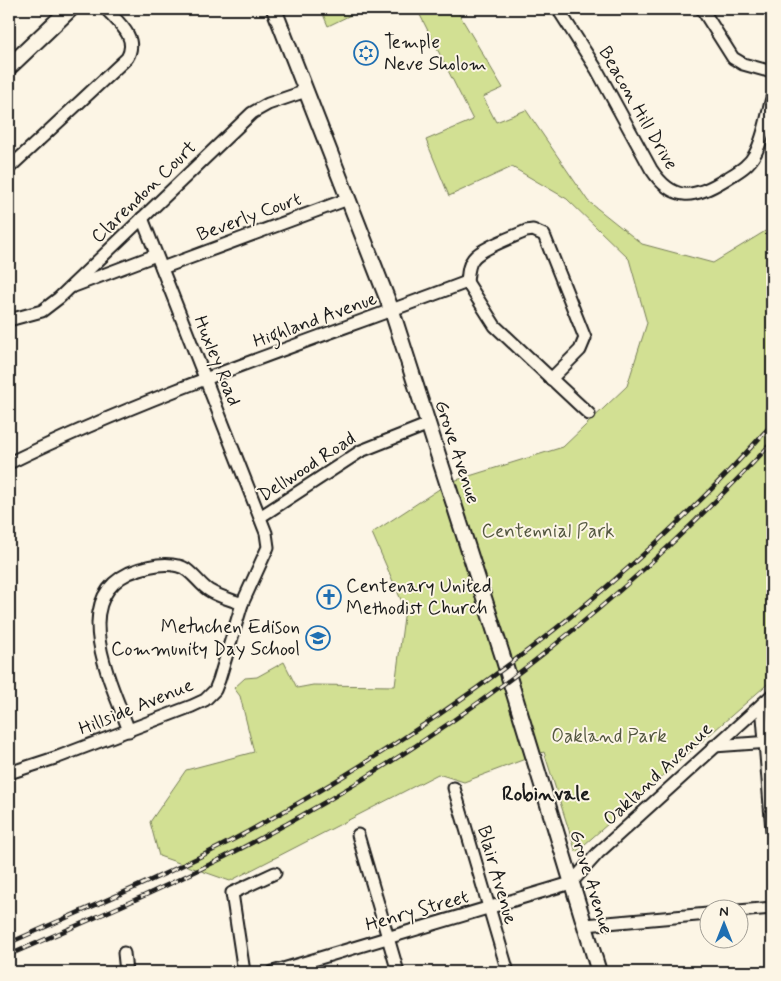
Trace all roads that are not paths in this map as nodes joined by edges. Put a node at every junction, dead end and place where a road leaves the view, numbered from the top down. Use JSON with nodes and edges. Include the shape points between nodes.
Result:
{"nodes":[{"id":1,"x":70,"y":9,"type":"edge"},
{"id":2,"x":106,"y":9,"type":"edge"},
{"id":3,"x":274,"y":9,"type":"edge"},
{"id":4,"x":558,"y":9,"type":"edge"},
{"id":5,"x":702,"y":9,"type":"edge"},
{"id":6,"x":9,"y":67,"type":"edge"},
{"id":7,"x":772,"y":72,"type":"edge"},
{"id":8,"x":306,"y":91,"type":"junction"},
{"id":9,"x":772,"y":98,"type":"edge"},
{"id":10,"x":9,"y":168,"type":"edge"},
{"id":11,"x":348,"y":199,"type":"junction"},
{"id":12,"x":142,"y":218,"type":"junction"},
{"id":13,"x":156,"y":255,"type":"junction"},
{"id":14,"x":162,"y":268,"type":"junction"},
{"id":15,"x":467,"y":282,"type":"junction"},
{"id":16,"x":70,"y":288,"type":"junction"},
{"id":17,"x":392,"y":310,"type":"junction"},
{"id":18,"x":9,"y":320,"type":"edge"},
{"id":19,"x":205,"y":379,"type":"junction"},
{"id":20,"x":551,"y":379,"type":"junction"},
{"id":21,"x":589,"y":414,"type":"dead end"},
{"id":22,"x":429,"y":424,"type":"junction"},
{"id":23,"x":9,"y":463,"type":"edge"},
{"id":24,"x":260,"y":517,"type":"junction"},
{"id":25,"x":242,"y":604,"type":"junction"},
{"id":26,"x":772,"y":695,"type":"edge"},
{"id":27,"x":762,"y":704,"type":"junction"},
{"id":28,"x":129,"y":731,"type":"junction"},
{"id":29,"x":768,"y":742,"type":"edge"},
{"id":30,"x":714,"y":746,"type":"junction"},
{"id":31,"x":9,"y":772,"type":"edge"},
{"id":32,"x":454,"y":788,"type":"dead end"},
{"id":33,"x":772,"y":831,"type":"edge"},
{"id":34,"x":358,"y":835,"type":"dead end"},
{"id":35,"x":275,"y":873,"type":"dead end"},
{"id":36,"x":571,"y":883,"type":"junction"},
{"id":37,"x":489,"y":908,"type":"junction"},
{"id":38,"x":772,"y":908,"type":"edge"},
{"id":39,"x":748,"y":910,"type":"edge"},
{"id":40,"x":698,"y":915,"type":"edge"},
{"id":41,"x":585,"y":924,"type":"junction"},
{"id":42,"x":388,"y":938,"type":"junction"},
{"id":43,"x":124,"y":953,"type":"dead end"},
{"id":44,"x":126,"y":972,"type":"edge"},
{"id":45,"x":244,"y":972,"type":"edge"},
{"id":46,"x":273,"y":972,"type":"edge"},
{"id":47,"x":398,"y":972,"type":"edge"},
{"id":48,"x":508,"y":972,"type":"edge"},
{"id":49,"x":599,"y":972,"type":"edge"}],
"edges":[{"from":1,"to":6,"type":"main road"},
{"from":2,"to":10,"type":"street","via":[[127,32],[130,48],[126,58]]},
{"from":3,"to":8,"type":"street","name":"Grove Avenue"},
{"from":4,"to":9,"type":"street","name":"Beacon Hill Drive","via":[[597,70],[660,183],[670,190],[695,195],[747,165],[756,153]]},
{"from":5,"to":7,"type":"street","via":[[732,58]]},
{"from":8,"to":11,"type":"street","name":"Grove Avenue"},
{"from":8,"to":12,"type":"street","name":"Clarendon Court","via":[[268,104],[252,114]]},
{"from":11,"to":14,"type":"street","name":"Beverly Court"},
{"from":11,"to":17,"type":"street","name":"Grove Avenue"},
{"from":12,"to":13,"type":"street","name":"Huxley Road"},
{"from":12,"to":16,"type":"street","name":"Clarendon Court"},
{"from":13,"to":14,"type":"street","name":"Huxley Road"},
{"from":13,"to":16,"type":"street"},
{"from":14,"to":19,"type":"street","name":"Huxley Road"},
{"from":15,"to":17,"type":"street","name":"Highland Avenue"},
{"from":15,"to":20,"type":"street","via":[[496,326]]},
{"from":15,"to":20,"type":"street","via":[[468,267],[481,252],[526,231],[544,235],[584,338],[580,350]]},
{"from":16,"to":18,"type":"street","name":"Clarendon Court","via":[[42,311]]},
{"from":17,"to":19,"type":"street","name":"Highland Avenue"},
{"from":17,"to":22,"type":"street","name":"Grove Avenue"},
{"from":19,"to":23,"type":"street","name":"Highland Avenue"},
{"from":19,"to":24,"type":"street","name":"Huxley Road"},
{"from":20,"to":21,"type":"street"},
{"from":22,"to":24,"type":"street","name":"Dellwood Road","via":[[361,451]]},
{"from":22,"to":36,"type":"street","name":"Grove Avenue"},
{"from":24,"to":25,"type":"street","name":"Hillside Avenue","via":[[268,546]]},
{"from":25,"to":28,"type":"street","name":"Hillside Avenue","via":[[215,690],[205,700]]},
{"from":25,"to":28,"type":"street","via":[[209,591],[180,566],[166,564],[140,569],[117,579],[105,593],[98,612],[98,628],[100,651]]},
{"from":26,"to":27,"type":"street","name":"Oakland Avenue"},
{"from":27,"to":29,"type":"street"},
{"from":27,"to":30,"type":"street","name":"Oakland Avenue"},
{"from":28,"to":31,"type":"street","name":"Hillside Avenue"},
{"from":29,"to":30,"type":"street"},
{"from":29,"to":33,"type":"street"},
{"from":30,"to":36,"type":"street","name":"Oakland Avenue","via":[[598,853]]},
{"from":32,"to":37,"type":"street","name":"Blair Avenue"},
{"from":34,"to":42,"type":"street"},
{"from":35,"to":45,"type":"street","via":[[232,893]]},
{"from":36,"to":37,"type":"street","name":"Henry Street"},
{"from":36,"to":41,"type":"street","name":"Grove Avenue"},
{"from":37,"to":42,"type":"street","name":"Henry Street"},
{"from":37,"to":48,"type":"street","name":"Blair Avenue"},
{"from":38,"to":39,"type":"street"},
{"from":40,"to":41,"type":"street"},
{"from":41,"to":49,"type":"street","name":"Grove Avenue"},
{"from":42,"to":46,"type":"street","name":"Henry Street"},
{"from":42,"to":47,"type":"street"},
{"from":43,"to":44,"type":"street"}]}
